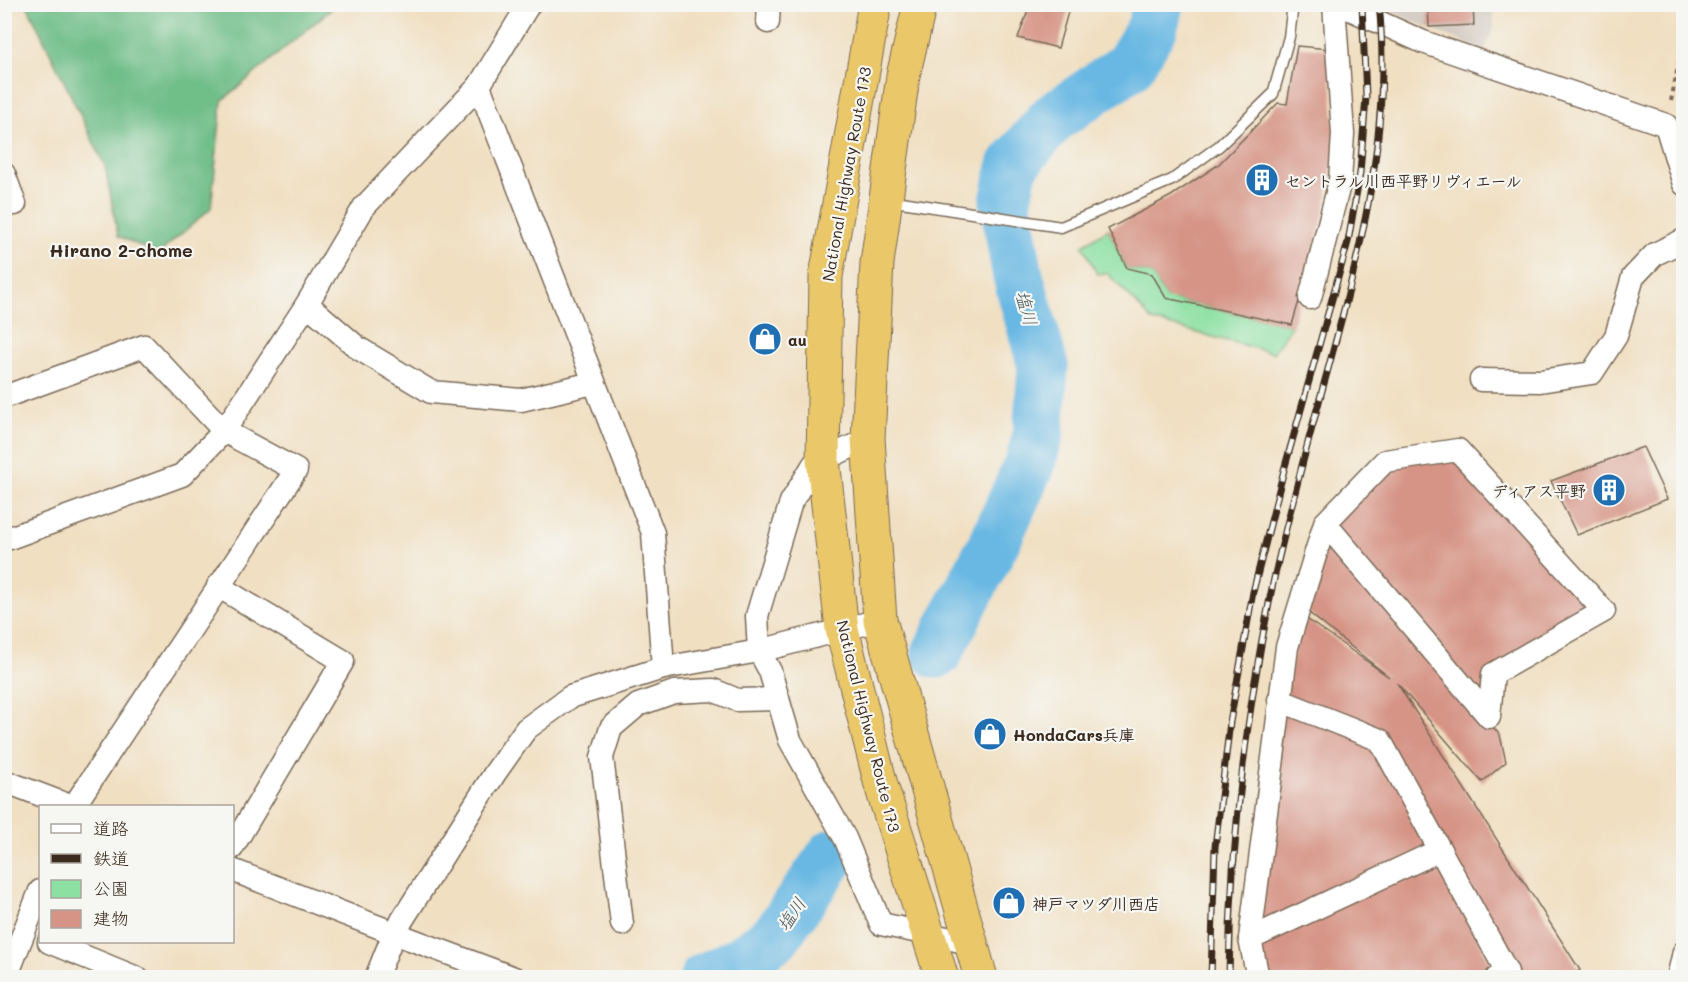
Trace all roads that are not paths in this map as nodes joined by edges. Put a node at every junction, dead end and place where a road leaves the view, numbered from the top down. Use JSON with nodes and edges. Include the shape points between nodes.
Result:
{"nodes":[{"id":1,"x":530,"y":4,"type":"edge"},
{"id":2,"x":875,"y":4,"type":"edge"},
{"id":3,"x":920,"y":4,"type":"edge"},
{"id":4,"x":1293,"y":4,"type":"edge"},
{"id":5,"x":1334,"y":4,"type":"edge"},
{"id":6,"x":1339,"y":4,"type":"edge"},
{"id":7,"x":479,"y":87,"type":"junction"},
{"id":8,"x":4,"y":174,"type":"edge"},
{"id":9,"x":1683,"y":184,"type":"edge"},
{"id":10,"x":886,"y":200,"type":"junction"},
{"id":11,"x":4,"y":204,"type":"edge"},
{"id":12,"x":1683,"y":240,"type":"edge"},
{"id":13,"x":1310,"y":298,"type":"dead end"},
{"id":14,"x":307,"y":304,"type":"junction"},
{"id":15,"x":1481,"y":380,"type":"dead end"},
{"id":16,"x":593,"y":383,"type":"junction"},
{"id":17,"x":4,"y":396,"type":"edge"},
{"id":18,"x":224,"y":430,"type":"junction"},
{"id":19,"x":867,"y":439,"type":"junction"},
{"id":20,"x":824,"y":460,"type":"junction"},
{"id":21,"x":1325,"y":523,"type":"junction"},
{"id":22,"x":4,"y":540,"type":"edge"},
{"id":23,"x":219,"y":586,"type":"junction"},
{"id":24,"x":880,"y":620,"type":"junction"},
{"id":25,"x":842,"y":629,"type":"junction"},
{"id":26,"x":759,"y":651,"type":"junction"},
{"id":27,"x":663,"y":668,"type":"junction"},
{"id":28,"x":778,"y":699,"type":"junction"},
{"id":29,"x":1279,"y":700,"type":"junction"},
{"id":30,"x":4,"y":781,"type":"edge"},
{"id":31,"x":67,"y":805,"type":"edge"},
{"id":32,"x":73,"y":805,"type":"edge"},
{"id":33,"x":234,"y":845,"type":"edge"},
{"id":34,"x":1440,"y":850,"type":"junction"},
{"id":35,"x":234,"y":871,"type":"edge"},
{"id":36,"x":39,"y":893,"type":"edge"},
{"id":37,"x":622,"y":924,"type":"dead end"},
{"id":38,"x":23,"y":931,"type":"edge"},
{"id":39,"x":394,"y":933,"type":"junction"},
{"id":40,"x":929,"y":934,"type":"junction"},
{"id":41,"x":1250,"y":939,"type":"junction"},
{"id":42,"x":51,"y":943,"type":"edge"},
{"id":43,"x":970,"y":943,"type":"junction"},
{"id":44,"x":1683,"y":952,"type":"edge"},
{"id":45,"x":6,"y":978,"type":"edge"},
{"id":46,"x":137,"y":978,"type":"edge"},
{"id":47,"x":376,"y":978,"type":"edge"},
{"id":48,"x":514,"y":978,"type":"edge"},
{"id":49,"x":942,"y":978,"type":"edge"},
{"id":50,"x":981,"y":978,"type":"edge"},
{"id":51,"x":1258,"y":978,"type":"edge"},
{"id":52,"x":1497,"y":978,"type":"edge"},
{"id":53,"x":1678,"y":978,"type":"edge"}],
"edges":[{"from":1,"to":7,"type":"street"},
{"from":2,"to":20,"type":"highway","name":"National Highway Route 173","via":[[826,276]]},
{"from":3,"to":10,"type":"highway","via":[[903,76]]},
{"from":4,"to":10,"type":"lane","via":[[1289,37],[1273,94],[1219,146],[1172,180],[1061,227]]},
{"from":5,"to":13,"type":"street","via":[[1342,134],[1340,181]]},
{"from":6,"to":9,"type":"street","via":[[1423,42],[1666,125]]},
{"from":7,"to":14,"type":"street","via":[[364,207]]},
{"from":7,"to":16,"type":"street"},
{"from":8,"to":11,"type":"street","via":[[15,204]]},
{"from":10,"to":19,"type":"highway","via":[[877,262]]},
{"from":12,"to":15,"type":"street","via":[[1655,254],[1633,278],[1616,336],[1592,373],[1540,381]]},
{"from":14,"to":16,"type":"street","via":[[358,348],[431,392],[521,400]]},
{"from":14,"to":18,"type":"street"},
{"from":16,"to":27,"type":"street","via":[[653,533]]},
{"from":17,"to":18,"type":"street","via":[[144,346]]},
{"from":18,"to":22,"type":"street","via":[[182,475]]},
{"from":18,"to":23,"type":"street","via":[[296,470]]},
{"from":19,"to":20,"type":"street"},
{"from":19,"to":24,"type":"highway"},
{"from":20,"to":25,"type":"highway","name":"National Highway Route 173"},
{"from":20,"to":26,"type":"street","via":[[814,464],[791,502],[757,616]]},
{"from":21,"to":21,"type":"street","via":[[1385,461],[1458,450],[1604,611],[1493,674],[1489,717]]},
{"from":21,"to":29,"type":"street","via":[[1287,647]]},
{"from":23,"to":32,"type":"street"},
{"from":23,"to":33,"type":"street","via":[[343,661]]},
{"from":24,"to":25,"type":"street"},
{"from":24,"to":43,"type":"highway"},
{"from":25,"to":26,"type":"street"},
{"from":25,"to":40,"type":"highway","name":"National Highway Route 173","via":[[881,785]]},
{"from":26,"to":27,"type":"street"},
{"from":26,"to":28,"type":"street"},
{"from":27,"to":39,"type":"street","via":[[570,697],[526,729]]},
{"from":28,"to":37,"type":"street","via":[[738,700],[713,690],[674,692],[638,705],[611,728],[602,757]]},
{"from":28,"to":40,"type":"street","via":[[790,740],[845,838],[881,924]]},
{"from":29,"to":34,"type":"street","via":[[1380,740]]},
{"from":29,"to":41,"type":"street"},
{"from":30,"to":31,"type":"street"},
{"from":34,"to":41,"type":"street"},
{"from":34,"to":52,"type":"street","via":[[1507,972]]},
{"from":35,"to":39,"type":"street"},
{"from":36,"to":38,"type":"street"},
{"from":38,"to":45,"type":"street"},
{"from":39,"to":47,"type":"street"},
{"from":39,"to":48,"type":"street"},
{"from":40,"to":43,"type":"street"},
{"from":40,"to":49,"type":"highway","name":"National Highway Route 173"},
{"from":41,"to":51,"type":"street"},
{"from":42,"to":46,"type":"street"},
{"from":43,"to":50,"type":"highway"},
{"from":44,"to":53,"type":"street"}]}
